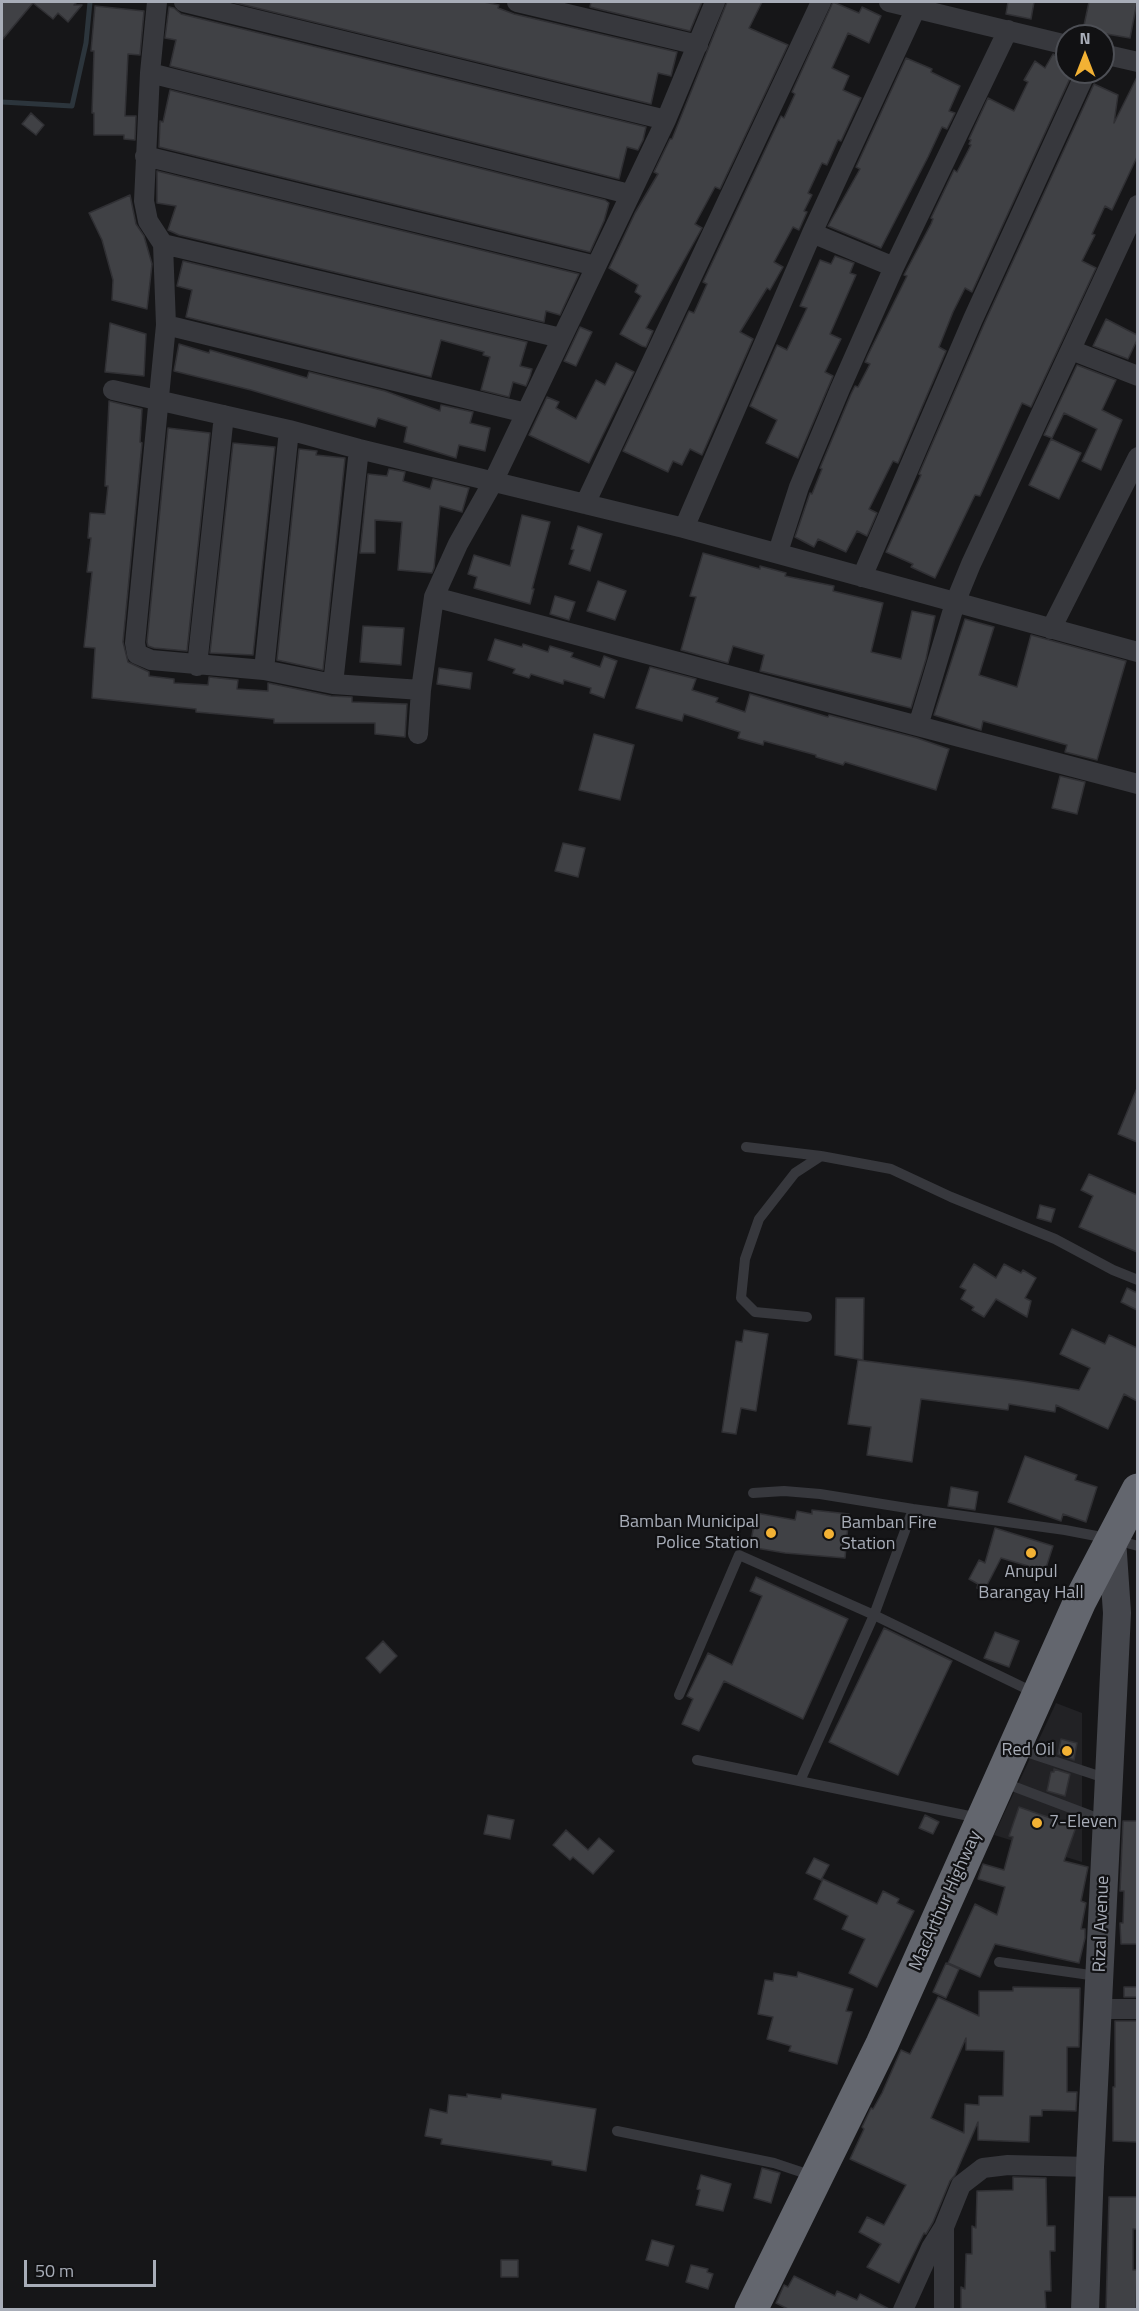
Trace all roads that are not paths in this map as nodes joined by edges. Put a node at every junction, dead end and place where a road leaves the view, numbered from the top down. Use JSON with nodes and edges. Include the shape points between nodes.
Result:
{"nodes":[{"id":1,"x":157,"y":2,"type":"edge"},
{"id":2,"x":184,"y":2,"type":"edge"},
{"id":3,"x":517,"y":2,"type":"edge"},
{"id":4,"x":716,"y":2,"type":"edge"},
{"id":5,"x":820,"y":2,"type":"edge"},
{"id":6,"x":889,"y":2,"type":"edge"},
{"id":7,"x":916,"y":8,"type":"junction"},
{"id":8,"x":1008,"y":30,"type":"junction"},
{"id":9,"x":1055,"y":42,"type":"edge"},
{"id":10,"x":698,"y":45,"type":"junction"},
{"id":11,"x":1115,"y":57,"type":"edge"},
{"id":12,"x":1137,"y":62,"type":"edge"},
{"id":13,"x":150,"y":73,"type":"junction"},
{"id":14,"x":1081,"y":84,"type":"edge"},
{"id":15,"x":666,"y":120,"type":"junction"},
{"id":16,"x":146,"y":156,"type":"junction"},
{"id":17,"x":629,"y":194,"type":"junction"},
{"id":18,"x":1137,"y":205,"type":"edge"},
{"id":19,"x":812,"y":233,"type":"junction"},
{"id":20,"x":163,"y":244,"type":"junction"},
{"id":21,"x":596,"y":266,"type":"junction"},
{"id":22,"x":894,"y":267,"type":"junction"},
{"id":23,"x":166,"y":326,"type":"junction"},
{"id":24,"x":561,"y":338,"type":"junction"},
{"id":25,"x":1071,"y":350,"type":"junction"},
{"id":26,"x":1137,"y":376,"type":"edge"},
{"id":27,"x":113,"y":390,"type":"dead end"},
{"id":28,"x":159,"y":402,"type":"junction"},
{"id":29,"x":526,"y":413,"type":"junction"},
{"id":30,"x":224,"y":415,"type":"junction"},
{"id":31,"x":289,"y":430,"type":"junction"},
{"id":32,"x":359,"y":449,"type":"junction"},
{"id":33,"x":1137,"y":457,"type":"edge"},
{"id":34,"x":493,"y":482,"type":"junction"},
{"id":35,"x":585,"y":504,"type":"junction"},
{"id":36,"x":684,"y":528,"type":"junction"},
{"id":37,"x":778,"y":552,"type":"junction"},
{"id":38,"x":862,"y":577,"type":"junction"},
{"id":39,"x":434,"y":597,"type":"junction"},
{"id":40,"x":955,"y":603,"type":"junction"},
{"id":41,"x":1051,"y":628,"type":"junction"},
{"id":42,"x":1137,"y":651,"type":"edge"},
{"id":43,"x":197,"y":666,"type":"junction"},
{"id":44,"x":264,"y":670,"type":"junction"},
{"id":45,"x":333,"y":684,"type":"junction"},
{"id":46,"x":421,"y":690,"type":"junction"},
{"id":47,"x":918,"y":726,"type":"junction"},
{"id":48,"x":418,"y":734,"type":"dead end"},
{"id":49,"x":1137,"y":784,"type":"edge"},
{"id":50,"x":746,"y":1147,"type":"dead end"},
{"id":51,"x":821,"y":1156,"type":"junction"},
{"id":52,"x":1137,"y":1280,"type":"edge"},
{"id":53,"x":807,"y":1317,"type":"dead end"},
{"id":54,"x":1137,"y":1490,"type":"edge"},
{"id":55,"x":753,"y":1493,"type":"dead end"},
{"id":56,"x":913,"y":1509,"type":"junction"},
{"id":57,"x":1125,"y":1543,"type":"edge"},
{"id":58,"x":874,"y":1615,"type":"junction"},
{"id":59,"x":679,"y":1695,"type":"dead end"},
{"id":60,"x":1039,"y":1695,"type":"junction"},
{"id":61,"x":1014,"y":1748,"type":"junction"},
{"id":62,"x":698,"y":1760,"type":"dead end"},
{"id":63,"x":1109,"y":1779,"type":"junction"},
{"id":64,"x":800,"y":1781,"type":"junction"},
{"id":65,"x":999,"y":1781,"type":"junction"},
{"id":66,"x":982,"y":1818,"type":"junction"},
{"id":67,"x":1107,"y":1821,"type":"junction"},
{"id":68,"x":999,"y":1962,"type":"dead end"},
{"id":69,"x":1100,"y":1977,"type":"junction"},
{"id":70,"x":1098,"y":2009,"type":"junction"},
{"id":71,"x":1137,"y":2009,"type":"edge"},
{"id":72,"x":617,"y":2131,"type":"dead end"},
{"id":73,"x":1090,"y":2168,"type":"junction"},
{"id":74,"x":816,"y":2177,"type":"junction"},
{"id":75,"x":944,"y":2227,"type":"junction"},
{"id":76,"x":751,"y":2310,"type":"edge"},
{"id":77,"x":903,"y":2310,"type":"edge"},
{"id":78,"x":944,"y":2310,"type":"edge"},
{"id":79,"x":1085,"y":2310,"type":"edge"}],
"edges":[{"from":1,"to":13,"type":"street"},
{"from":2,"to":15,"type":"street"},
{"from":3,"to":10,"type":"street"},
{"from":4,"to":10,"type":"street"},
{"from":5,"to":35,"type":"street"},
{"from":6,"to":7,"type":"street"},
{"from":7,"to":8,"type":"street"},
{"from":7,"to":19,"type":"street"},
{"from":8,"to":9,"type":"street"},
{"from":8,"to":22,"type":"street"},
{"from":10,"to":15,"type":"street"},
{"from":11,"to":12,"type":"street"},
{"from":13,"to":16,"type":"street"},
{"from":13,"to":17,"type":"street"},
{"from":14,"to":38,"type":"street","via":[[973,319]]},
{"from":15,"to":17,"type":"street"},
{"from":16,"to":20,"type":"street","via":[[144,201],[148,221]]},
{"from":16,"to":21,"type":"street"},
{"from":17,"to":21,"type":"street"},
{"from":18,"to":25,"type":"street"},
{"from":19,"to":22,"type":"street"},
{"from":19,"to":36,"type":"street"},
{"from":20,"to":23,"type":"street"},
{"from":20,"to":24,"type":"street"},
{"from":21,"to":24,"type":"street"},
{"from":22,"to":37,"type":"street","via":[[799,487]]},
{"from":23,"to":28,"type":"street"},
{"from":23,"to":29,"type":"street"},
{"from":24,"to":29,"type":"street"},
{"from":25,"to":26,"type":"street"},
{"from":25,"to":40,"type":"street"},
{"from":27,"to":28,"type":"street"},
{"from":28,"to":30,"type":"street"},
{"from":28,"to":43,"type":"street","via":[[135,643],[137,654],[151,660]]},
{"from":29,"to":34,"type":"street"},
{"from":30,"to":31,"type":"street"},
{"from":30,"to":43,"type":"street"},
{"from":31,"to":32,"type":"street"},
{"from":31,"to":44,"type":"street"},
{"from":32,"to":34,"type":"street"},
{"from":32,"to":45,"type":"street"},
{"from":33,"to":41,"type":"street"},
{"from":34,"to":35,"type":"street"},
{"from":34,"to":39,"type":"street"},
{"from":35,"to":36,"type":"street"},
{"from":36,"to":37,"type":"street"},
{"from":37,"to":38,"type":"street"},
{"from":38,"to":40,"type":"street"},
{"from":39,"to":46,"type":"street"},
{"from":39,"to":47,"type":"street"},
{"from":40,"to":41,"type":"street"},
{"from":40,"to":47,"type":"street"},
{"from":41,"to":42,"type":"street"},
{"from":43,"to":44,"type":"street"},
{"from":44,"to":45,"type":"street"},
{"from":45,"to":46,"type":"street"},
{"from":46,"to":48,"type":"street"},
{"from":47,"to":49,"type":"street"},
{"from":50,"to":51,"type":"lane"},
{"from":51,"to":52,"type":"lane","via":[[891,1169],[1055,1239]]},
{"from":51,"to":53,"type":"lane","via":[[795,1173],[759,1219],[745,1259],[741,1298],[755,1312]]},
{"from":54,"to":57,"type":"highway","name":"MacArthur Highway"},
{"from":55,"to":56,"type":"lane","via":[[820,1494]]},
{"from":56,"to":57,"type":"lane","via":[[1065,1530]]},
{"from":56,"to":58,"type":"lane"},
{"from":57,"to":60,"type":"highway","name":"MacArthur Highway","via":[[1080,1601]]},
{"from":57,"to":63,"type":"street","name":"Rizal Avenue","via":[[1117,1613]]},
{"from":58,"to":59,"type":"lane","via":[[739,1555]]},
{"from":58,"to":60,"type":"lane"},
{"from":58,"to":64,"type":"lane"},
{"from":60,"to":61,"type":"highway","name":"MacArthur Highway"},
{"from":61,"to":63,"type":"lane"},
{"from":61,"to":65,"type":"highway","name":"MacArthur Highway"},
{"from":62,"to":64,"type":"lane"},
{"from":63,"to":67,"type":"street","name":"Rizal Avenue"},
{"from":64,"to":66,"type":"lane"},
{"from":65,"to":66,"type":"highway","name":"MacArthur Highway"},
{"from":65,"to":67,"type":"lane"},
{"from":66,"to":74,"type":"highway","name":"MacArthur Highway","via":[[882,2044]]},
{"from":67,"to":69,"type":"street","name":"Rizal Avenue"},
{"from":68,"to":69,"type":"lane"},
{"from":69,"to":70,"type":"street","name":"Rizal Avenue"},
{"from":70,"to":71,"type":"street"},
{"from":70,"to":73,"type":"street","name":"Rizal Avenue"},
{"from":72,"to":74,"type":"lane","via":[[774,2163]]},
{"from":73,"to":75,"type":"street","via":[[1008,2164],[983,2168],[961,2186]]},
{"from":73,"to":79,"type":"street","name":"Rizal Avenue"},
{"from":74,"to":76,"type":"highway","name":"MacArthur Highway"},
{"from":75,"to":77,"type":"street"},
{"from":75,"to":78,"type":"street"}]}
